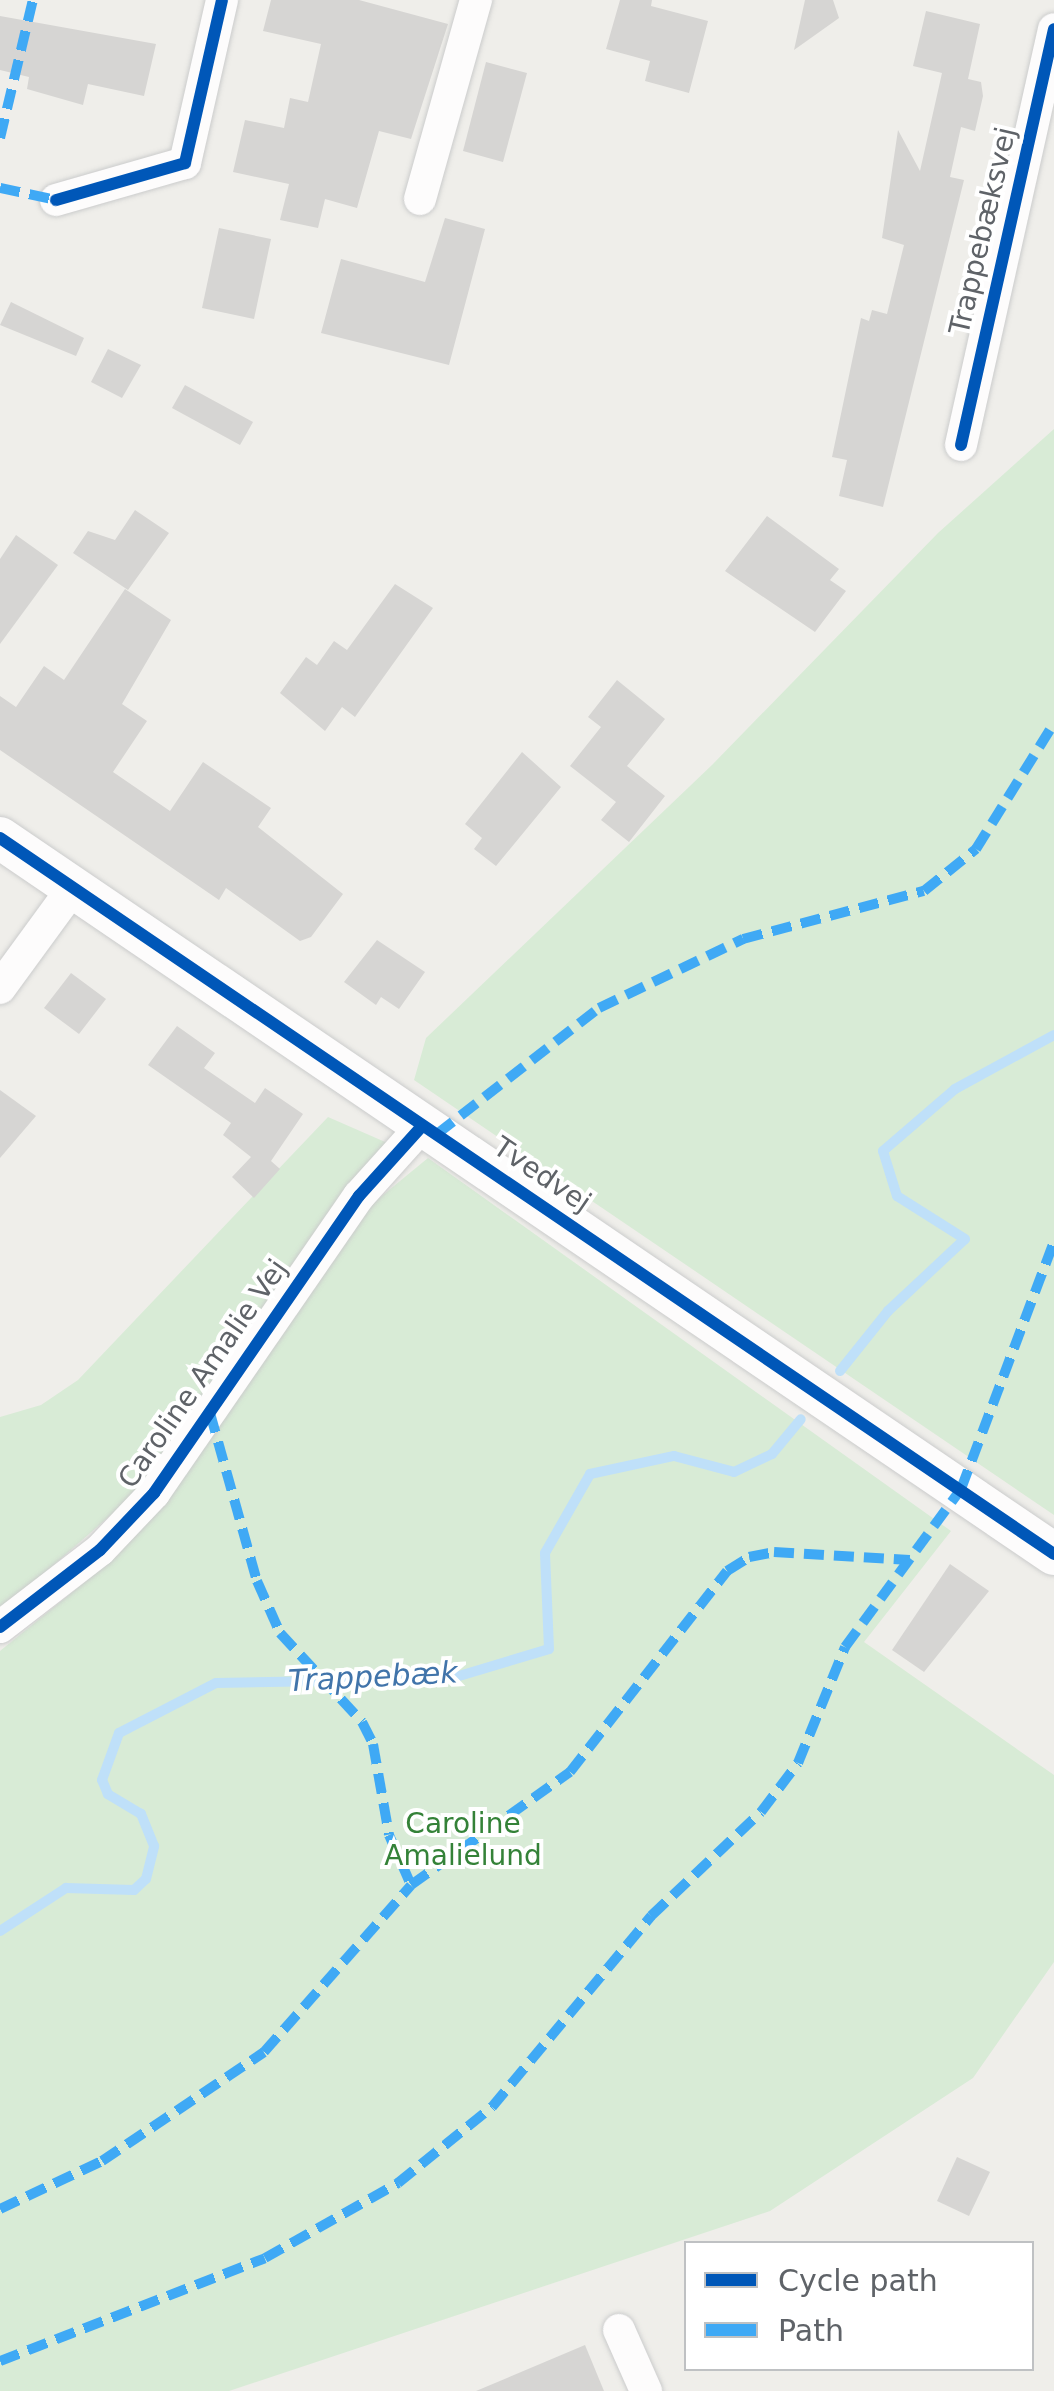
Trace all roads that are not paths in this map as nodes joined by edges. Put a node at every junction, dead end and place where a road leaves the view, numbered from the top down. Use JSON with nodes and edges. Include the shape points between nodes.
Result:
{"nodes":[{"id":1,"x":222,"y":0,"type":"edge"},
{"id":2,"x":476,"y":0,"type":"edge"},
{"id":3,"x":1054,"y":28,"type":"edge"},
{"id":4,"x":56,"y":200,"type":"dead end"},
{"id":5,"x":420,"y":200,"type":"dead end"},
{"id":6,"x":962,"y":445,"type":"dead end"},
{"id":7,"x":0,"y":838,"type":"edge"},
{"id":8,"x":72,"y":888,"type":"junction"},
{"id":9,"x":0,"y":988,"type":"edge"},
{"id":10,"x":422,"y":1126,"type":"junction"},
{"id":11,"x":1054,"y":1554,"type":"edge"},
{"id":12,"x":0,"y":1627,"type":"edge"},
{"id":13,"x":619,"y":2330,"type":"dead end"},
{"id":14,"x":646,"y":2391,"type":"edge"}],
"edges":[{"from":1,"to":4,"type":"street","via":[[185,163]]},
{"from":2,"to":5,"type":"street"},
{"from":3,"to":6,"type":"street","name":"Trappebæksvej"},
{"from":7,"to":8,"type":"street","name":"Tvedvej"},
{"from":8,"to":9,"type":"street"},
{"from":8,"to":10,"type":"street","name":"Tvedvej"},
{"from":10,"to":11,"type":"street","name":"Tvedvej"},
{"from":10,"to":12,"type":"street","name":"Caroline Amalie Vej","via":[[359,1196],[154,1493],[100,1550]]},
{"from":13,"to":14,"type":"street"}]}
